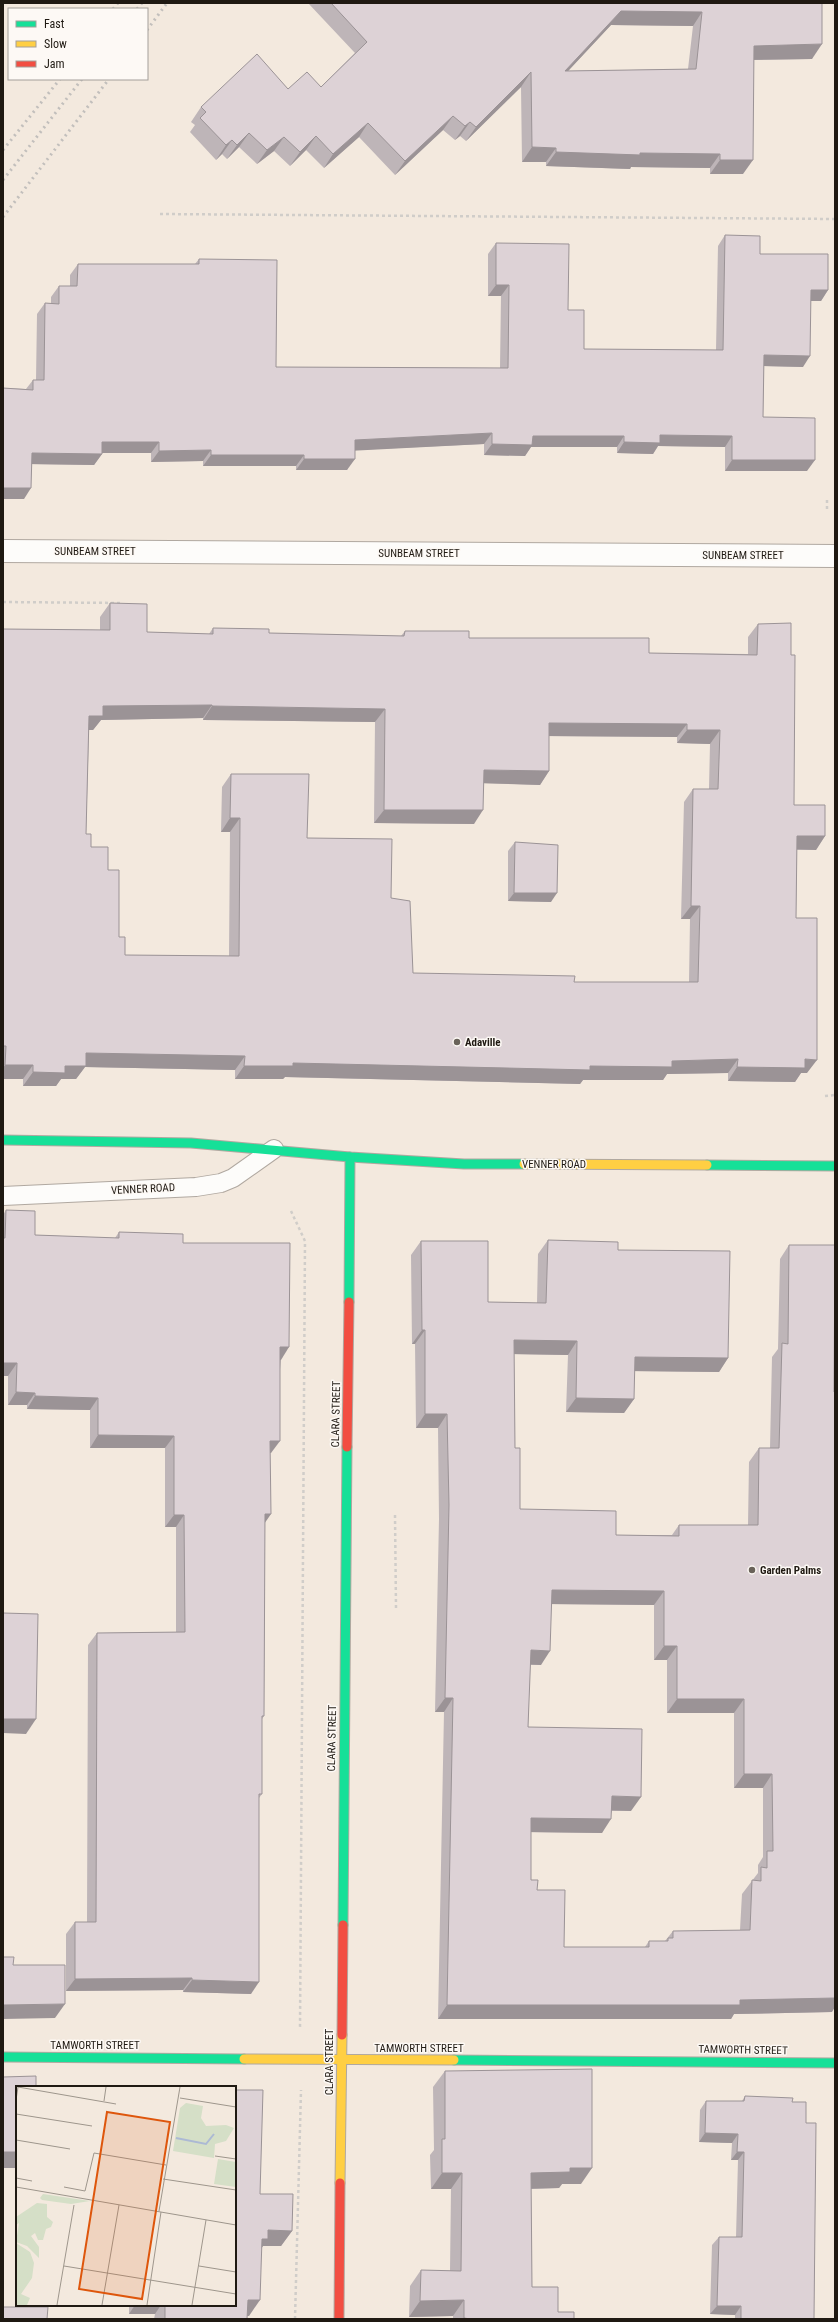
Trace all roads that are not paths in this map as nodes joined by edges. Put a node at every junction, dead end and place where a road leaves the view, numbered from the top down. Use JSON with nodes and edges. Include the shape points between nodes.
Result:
{"nodes":[{"id":1,"x":3,"y":551,"type":"edge"},
{"id":2,"x":835,"y":556,"type":"edge"},
{"id":3,"x":3,"y":1140,"type":"edge"},
{"id":4,"x":274,"y":1150,"type":"junction"},
{"id":5,"x":350,"y":1157,"type":"junction"},
{"id":6,"x":835,"y":1166,"type":"edge"},
{"id":7,"x":3,"y":1196,"type":"edge"},
{"id":8,"x":3,"y":2057,"type":"edge"},
{"id":9,"x":341,"y":2059,"type":"junction"},
{"id":10,"x":835,"y":2063,"type":"edge"},
{"id":11,"x":339,"y":2319,"type":"edge"}],
"edges":[{"from":1,"to":2,"type":"street","name":"SUNBEAM STREET"},
{"from":3,"to":4,"type":"street","name":"VENNER ROAD","via":[[191,1143]]},
{"from":4,"to":5,"type":"street","name":"VENNER ROAD"},
{"from":4,"to":7,"type":"lane","name":"VENNER ROAD","via":[[233,1178],[221,1183],[196,1187]]},
{"from":5,"to":6,"type":"street","name":"VENNER ROAD","via":[[464,1164]]},
{"from":5,"to":9,"type":"street","name":"CLARA STREET"},
{"from":8,"to":9,"type":"street","name":"TAMWORTH STREET"},
{"from":9,"to":10,"type":"street","name":"TAMWORTH STREET"},
{"from":9,"to":11,"type":"street","name":"CLARA STREET"}]}
